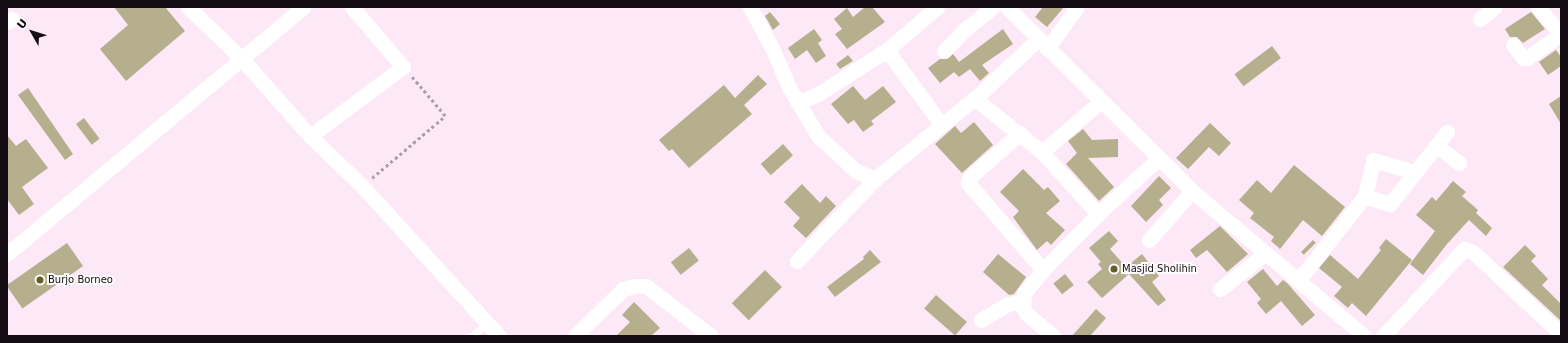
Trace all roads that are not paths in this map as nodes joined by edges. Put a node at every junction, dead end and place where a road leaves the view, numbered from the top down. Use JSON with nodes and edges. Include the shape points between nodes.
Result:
{"nodes":[{"id":1,"x":188,"y":7,"type":"edge"},
{"id":2,"x":304,"y":7,"type":"edge"},
{"id":3,"x":352,"y":7,"type":"edge"},
{"id":4,"x":750,"y":7,"type":"edge"},
{"id":5,"x":937,"y":7,"type":"edge"},
{"id":6,"x":993,"y":7,"type":"edge"},
{"id":7,"x":1007,"y":7,"type":"edge"},
{"id":8,"x":1077,"y":7,"type":"edge"},
{"id":9,"x":1495,"y":7,"type":"edge"},
{"id":10,"x":1538,"y":7,"type":"edge"},
{"id":11,"x":1480,"y":19,"type":"dead end"},
{"id":12,"x":1559,"y":28,"type":"edge"},
{"id":13,"x":1042,"y":44,"type":"junction"},
{"id":14,"x":1513,"y":45,"type":"dead end"},
{"id":15,"x":887,"y":50,"type":"junction"},
{"id":16,"x":944,"y":51,"type":"dead end"},
{"id":17,"x":241,"y":58,"type":"junction"},
{"id":18,"x":974,"y":98,"type":"junction"},
{"id":19,"x":799,"y":102,"type":"junction"},
{"id":20,"x":1100,"y":102,"type":"junction"},
{"id":21,"x":941,"y":124,"type":"junction"},
{"id":22,"x":1446,"y":132,"type":"dead end"},
{"id":23,"x":1020,"y":133,"type":"junction"},
{"id":24,"x":310,"y":136,"type":"junction"},
{"id":25,"x":1436,"y":145,"type":"junction"},
{"id":26,"x":1042,"y":152,"type":"junction"},
{"id":27,"x":1159,"y":158,"type":"junction"},
{"id":28,"x":1459,"y":163,"type":"dead end"},
{"id":29,"x":1414,"y":172,"type":"junction"},
{"id":30,"x":875,"y":179,"type":"junction"},
{"id":31,"x":1192,"y":191,"type":"junction"},
{"id":32,"x":1365,"y":196,"type":"junction"},
{"id":33,"x":1098,"y":214,"type":"junction"},
{"id":34,"x":1149,"y":240,"type":"dead end"},
{"id":35,"x":1266,"y":253,"type":"junction"},
{"id":36,"x":7,"y":254,"type":"edge"},
{"id":37,"x":798,"y":260,"type":"dead end"},
{"id":38,"x":1042,"y":270,"type":"junction"},
{"id":39,"x":1298,"y":281,"type":"junction"},
{"id":40,"x":1220,"y":288,"type":"dead end"},
{"id":41,"x":1023,"y":301,"type":"junction"},
{"id":42,"x":981,"y":320,"type":"dead end"},
{"id":43,"x":488,"y":324,"type":"junction"},
{"id":44,"x":1561,"y":334,"type":"edge"},
{"id":45,"x":471,"y":336,"type":"edge"},
{"id":46,"x":499,"y":336,"type":"edge"},
{"id":47,"x":575,"y":336,"type":"edge"},
{"id":48,"x":711,"y":336,"type":"edge"},
{"id":49,"x":1053,"y":336,"type":"edge"},
{"id":50,"x":1364,"y":336,"type":"edge"},
{"id":51,"x":1383,"y":336,"type":"edge"}],
"edges":[{"from":1,"to":17,"type":"street"},
{"from":2,"to":17,"type":"street"},
{"from":3,"to":24,"type":"street","via":[[403,67]]},
{"from":4,"to":19,"type":"street","via":[[790,89]]},
{"from":5,"to":15,"type":"street"},
{"from":6,"to":16,"type":"street","via":[[963,31]]},
{"from":7,"to":13,"type":"street"},
{"from":8,"to":13,"type":"street"},
{"from":9,"to":11,"type":"street"},
{"from":10,"to":12,"type":"street"},
{"from":12,"to":14,"type":"street","via":[[1527,58],[1523,58]]},
{"from":13,"to":18,"type":"street"},
{"from":13,"to":20,"type":"street"},
{"from":15,"to":19,"type":"street","via":[[818,94]]},
{"from":15,"to":21,"type":"street"},
{"from":17,"to":24,"type":"street"},
{"from":17,"to":36,"type":"street","via":[[144,142]]},
{"from":18,"to":21,"type":"street"},
{"from":18,"to":23,"type":"street"},
{"from":19,"to":30,"type":"street","via":[[828,148],[856,171]]},
{"from":20,"to":26,"type":"street"},
{"from":20,"to":27,"type":"street"},
{"from":21,"to":30,"type":"street"},
{"from":22,"to":25,"type":"street"},
{"from":23,"to":26,"type":"street"},
{"from":23,"to":38,"type":"street","via":[[969,178],[968,184]]},
{"from":24,"to":43,"type":"street","via":[[362,186]]},
{"from":25,"to":28,"type":"street"},
{"from":25,"to":29,"type":"street"},
{"from":26,"to":33,"type":"street"},
{"from":27,"to":31,"type":"street"},
{"from":27,"to":33,"type":"street"},
{"from":29,"to":32,"type":"street","via":[[1390,204]]},
{"from":29,"to":32,"type":"street","via":[[1373,160]]},
{"from":30,"to":37,"type":"street"},
{"from":31,"to":34,"type":"street"},
{"from":31,"to":35,"type":"street"},
{"from":32,"to":39,"type":"street"},
{"from":33,"to":38,"type":"street"},
{"from":35,"to":39,"type":"street"},
{"from":35,"to":40,"type":"street"},
{"from":38,"to":41,"type":"street","via":[[1024,293]]},
{"from":39,"to":50,"type":"street"},
{"from":41,"to":42,"type":"street","via":[[1008,304]]},
{"from":41,"to":49,"type":"street","via":[[1026,313]]},
{"from":43,"to":45,"type":"lane"},
{"from":43,"to":46,"type":"street"},
{"from":44,"to":51,"type":"street","via":[[1473,252],[1464,249]]},
{"from":47,"to":48,"type":"street","via":[[623,289],[646,286]]}]}
